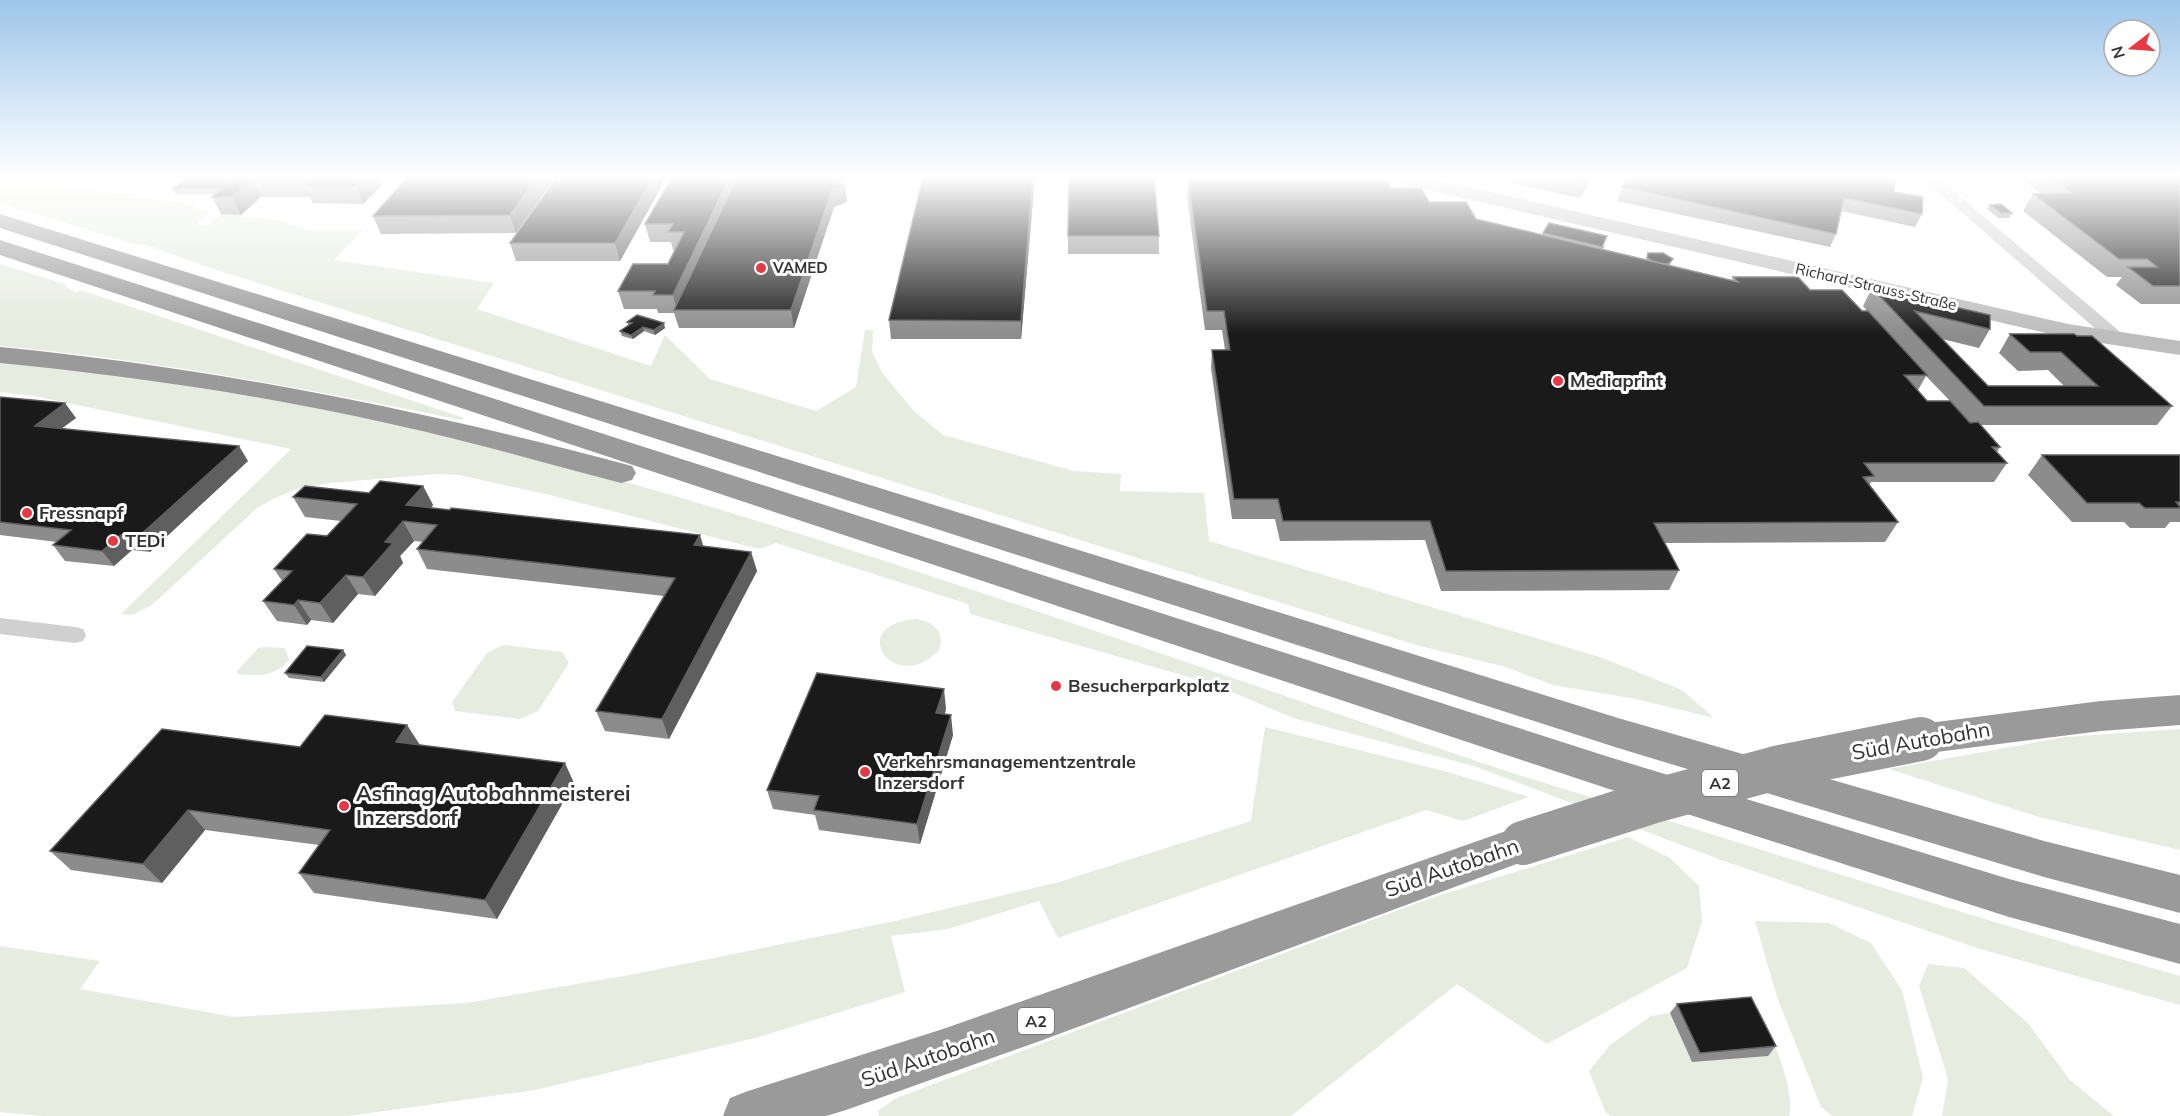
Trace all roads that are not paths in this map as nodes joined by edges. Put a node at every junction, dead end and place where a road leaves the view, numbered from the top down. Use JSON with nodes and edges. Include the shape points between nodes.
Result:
{"nodes":[{"id":1,"x":25,"y":229,"type":"edge"},
{"id":2,"x":1625,"y":229,"type":"edge"},
{"id":3,"x":1989,"y":229,"type":"edge"},
{"id":4,"x":0,"y":247,"type":"edge"},
{"id":5,"x":2119,"y":340,"type":"junction"},
{"id":6,"x":2180,"y":348,"type":"edge"},
{"id":7,"x":0,"y":355,"type":"edge"},
{"id":8,"x":947,"y":558,"type":"junction"},
{"id":9,"x":0,"y":626,"type":"edge"},
{"id":10,"x":75,"y":635,"type":"dead end"},
{"id":11,"x":2180,"y":710,"type":"edge"},
{"id":12,"x":2180,"y":894,"type":"edge"},
{"id":13,"x":2180,"y":944,"type":"edge"},
{"id":14,"x":748,"y":1116,"type":"edge"}],
"edges":[{"from":1,"to":12,"type":"highway","via":[[1606,730],[2044,859]]},
{"from":2,"to":5,"type":"main road","name":"Richard-Strauss-Straße"},
{"from":3,"to":5,"type":"street"},
{"from":4,"to":8,"type":"highway"},
{"from":5,"to":6,"type":"main road","name":"Richard-Strauss-Straße"},
{"from":7,"to":8,"type":"highway","via":[[199,380],[411,418],[876,545]]},
{"from":8,"to":13,"type":"highway","via":[[1769,823],[2009,898]]},
{"from":9,"to":10,"type":"street"},
{"from":11,"to":14,"type":"highway","name":"Süd Autobahn","number":"A2","bridge":true,"via":[[1921,739],[1780,767],[1654,801],[1321,914],[965,1046]]}]}
